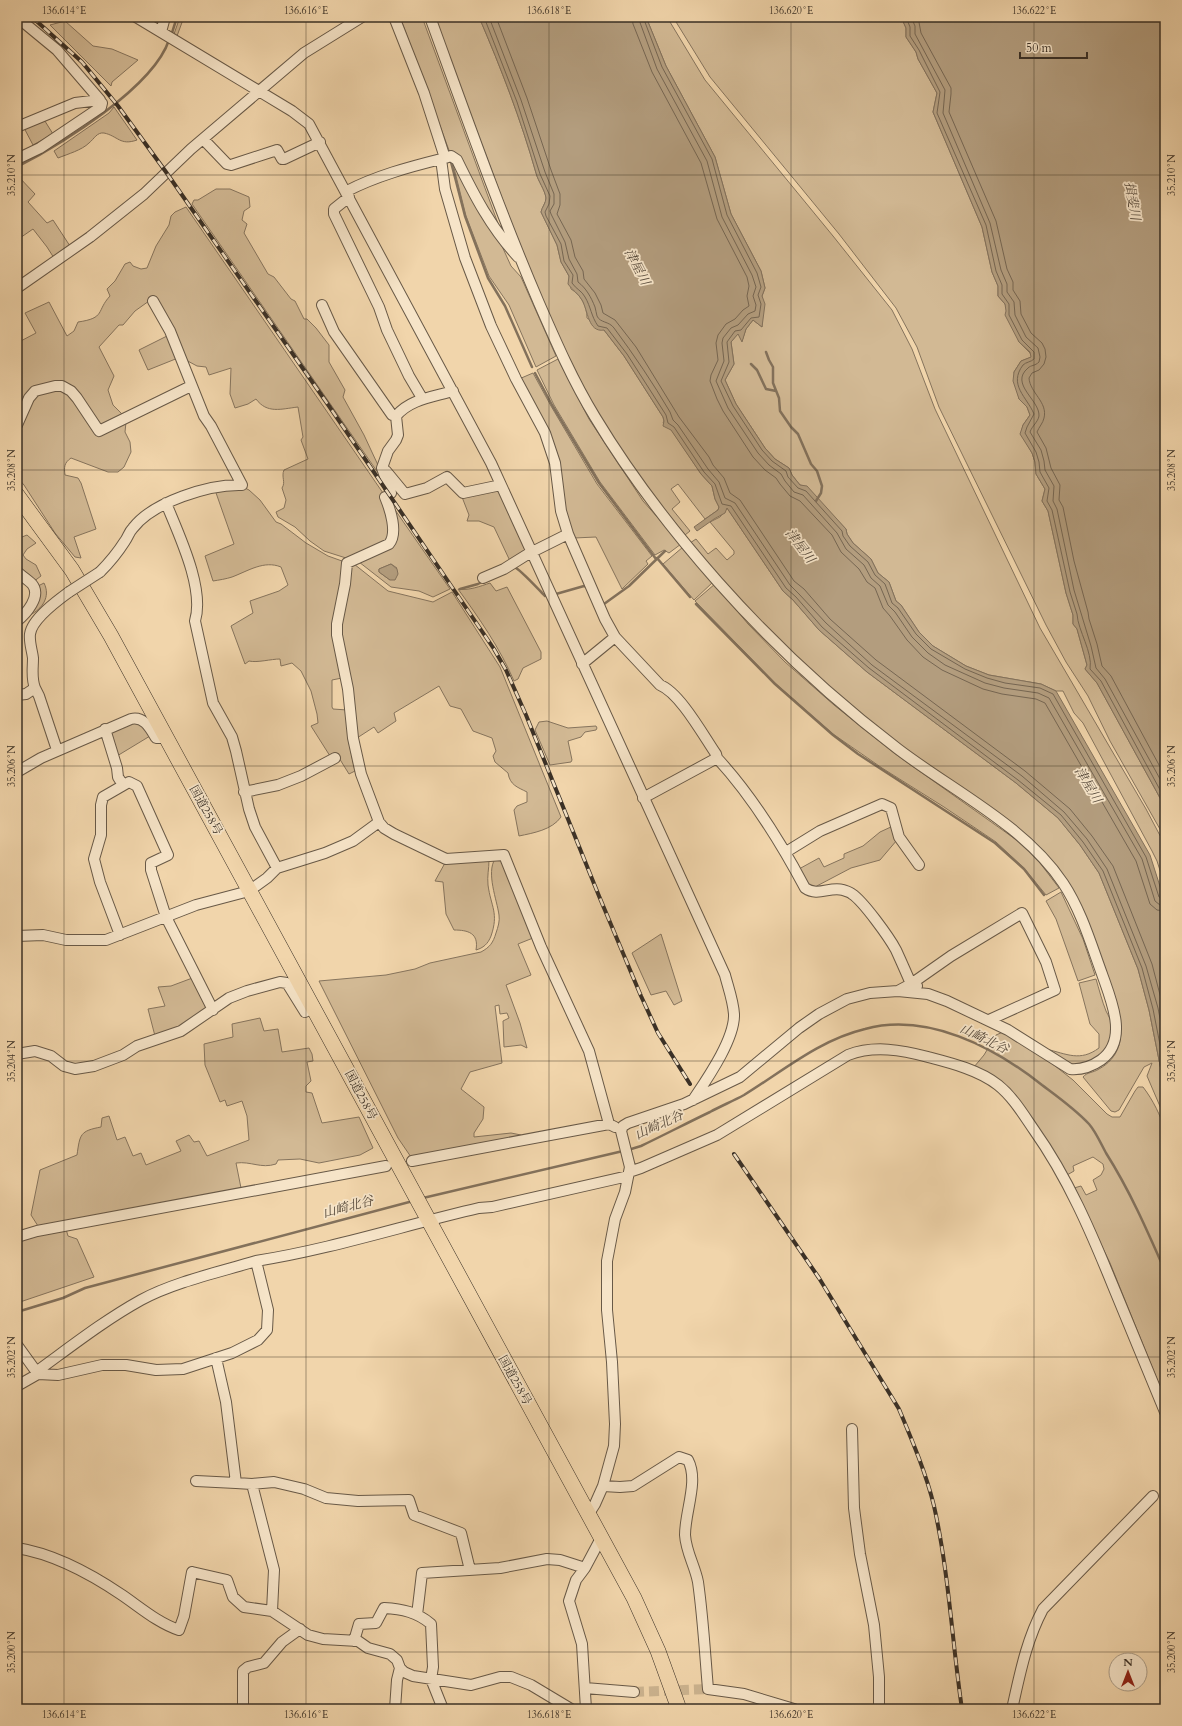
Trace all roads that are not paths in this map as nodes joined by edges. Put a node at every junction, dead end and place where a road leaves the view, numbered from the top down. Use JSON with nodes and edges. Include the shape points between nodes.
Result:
{"nodes":[{"id":1,"x":17,"y":17,"type":"edge"},
{"id":2,"x":136,"y":17,"type":"edge"},
{"id":3,"x":165,"y":17,"type":"edge"},
{"id":4,"x":362,"y":17,"type":"edge"},
{"id":5,"x":394,"y":17,"type":"edge"},
{"id":6,"x":430,"y":17,"type":"edge"},
{"id":7,"x":163,"y":33,"type":"junction"},
{"id":8,"x":258,"y":91,"type":"junction"},
{"id":9,"x":102,"y":103,"type":"dead end"},
{"id":10,"x":17,"y":126,"type":"edge"},
{"id":11,"x":203,"y":139,"type":"junction"},
{"id":12,"x":320,"y":142,"type":"junction"},
{"id":13,"x":443,"y":158,"type":"junction"},
{"id":14,"x":17,"y":159,"type":"edge"},
{"id":15,"x":348,"y":194,"type":"junction"},
{"id":16,"x":521,"y":260,"type":"junction"},
{"id":17,"x":17,"y":288,"type":"edge"},
{"id":18,"x":153,"y":301,"type":"dead end"},
{"id":19,"x":322,"y":305,"type":"dead end"},
{"id":20,"x":191,"y":386,"type":"junction"},
{"id":21,"x":452,"y":391,"type":"junction"},
{"id":22,"x":422,"y":398,"type":"junction"},
{"id":23,"x":396,"y":416,"type":"junction"},
{"id":24,"x":17,"y":425,"type":"edge"},
{"id":25,"x":382,"y":469,"type":"junction"},
{"id":26,"x":501,"y":486,"type":"junction"},
{"id":27,"x":17,"y":494,"type":"edge"},
{"id":28,"x":166,"y":503,"type":"junction"},
{"id":29,"x":568,"y":534,"type":"junction"},
{"id":30,"x":531,"y":553,"type":"junction"},
{"id":31,"x":17,"y":572,"type":"edge"},
{"id":32,"x":483,"y":578,"type":"dead end"},
{"id":33,"x":17,"y":622,"type":"edge"},
{"id":34,"x":615,"y":637,"type":"junction"},
{"id":35,"x":582,"y":664,"type":"junction"},
{"id":36,"x":35,"y":688,"type":"junction"},
{"id":37,"x":17,"y":695,"type":"edge"},
{"id":38,"x":105,"y":729,"type":"junction"},
{"id":39,"x":166,"y":738,"type":"junction"},
{"id":40,"x":57,"y":750,"type":"junction"},
{"id":41,"x":335,"y":758,"type":"dead end"},
{"id":42,"x":717,"y":758,"type":"junction"},
{"id":43,"x":17,"y":772,"type":"edge"},
{"id":44,"x":123,"y":785,"type":"junction"},
{"id":45,"x":244,"y":792,"type":"junction"},
{"id":46,"x":643,"y":798,"type":"junction"},
{"id":47,"x":379,"y":822,"type":"junction"},
{"id":48,"x":786,"y":852,"type":"junction"},
{"id":49,"x":919,"y":865,"type":"dead end"},
{"id":50,"x":277,"y":868,"type":"junction"},
{"id":51,"x":249,"y":891,"type":"junction"},
{"id":52,"x":166,"y":917,"type":"junction"},
{"id":53,"x":120,"y":935,"type":"junction"},
{"id":54,"x":17,"y":936,"type":"edge"},
{"id":55,"x":911,"y":984,"type":"junction"},
{"id":56,"x":898,"y":991,"type":"junction"},
{"id":57,"x":928,"y":994,"type":"junction"},
{"id":58,"x":313,"y":1008,"type":"junction"},
{"id":59,"x":213,"y":1010,"type":"junction"},
{"id":60,"x":989,"y":1020,"type":"junction"},
{"id":61,"x":17,"y":1054,"type":"edge"},
{"id":62,"x":692,"y":1100,"type":"junction"},
{"id":63,"x":609,"y":1124,"type":"junction"},
{"id":64,"x":621,"y":1131,"type":"junction"},
{"id":65,"x":412,"y":1161,"type":"dead end"},
{"id":66,"x":386,"y":1166,"type":"dead end"},
{"id":67,"x":629,"y":1172,"type":"junction"},
{"id":68,"x":427,"y":1218,"type":"junction"},
{"id":69,"x":17,"y":1237,"type":"edge"},
{"id":70,"x":256,"y":1261,"type":"junction"},
{"id":71,"x":17,"y":1345,"type":"edge"},
{"id":72,"x":216,"y":1358,"type":"junction"},
{"id":73,"x":38,"y":1374,"type":"junction"},
{"id":74,"x":17,"y":1386,"type":"edge"},
{"id":75,"x":1165,"y":1412,"type":"edge"},
{"id":76,"x":852,"y":1429,"type":"dead end"},
{"id":77,"x":196,"y":1481,"type":"dead end"},
{"id":78,"x":236,"y":1483,"type":"junction"},
{"id":79,"x":252,"y":1484,"type":"junction"},
{"id":80,"x":602,"y":1486,"type":"junction"},
{"id":81,"x":1153,"y":1496,"type":"dead end"},
{"id":82,"x":588,"y":1515,"type":"junction"},
{"id":83,"x":601,"y":1538,"type":"junction"},
{"id":84,"x":17,"y":1548,"type":"edge"},
{"id":85,"x":585,"y":1568,"type":"junction"},
{"id":86,"x":470,"y":1570,"type":"junction"},
{"id":87,"x":272,"y":1612,"type":"junction"},
{"id":88,"x":417,"y":1616,"type":"junction"},
{"id":89,"x":300,"y":1629,"type":"junction"},
{"id":90,"x":354,"y":1641,"type":"junction"},
{"id":91,"x":400,"y":1668,"type":"junction"},
{"id":92,"x":431,"y":1679,"type":"junction"},
{"id":93,"x":585,"y":1688,"type":"junction"},
{"id":94,"x":634,"y":1692,"type":"tunnel mouth"},
{"id":95,"x":243,"y":1709,"type":"edge"},
{"id":96,"x":395,"y":1709,"type":"edge"},
{"id":97,"x":443,"y":1709,"type":"edge"},
{"id":98,"x":571,"y":1709,"type":"edge"},
{"id":99,"x":586,"y":1709,"type":"edge"},
{"id":100,"x":679,"y":1709,"type":"edge"},
{"id":101,"x":794,"y":1709,"type":"edge"},
{"id":102,"x":879,"y":1709,"type":"edge"},
{"id":103,"x":1012,"y":1709,"type":"edge"}],
"edges":[{"from":1,"to":10,"type":"street","via":[[57,50],[100,100],[75,103]]},
{"from":2,"to":7,"type":"street"},
{"from":3,"to":7,"type":"street"},
{"from":4,"to":8,"type":"street","via":[[304,53]]},
{"from":5,"to":13,"type":"street","via":[[424,92]]},
{"from":6,"to":16,"type":"street"},
{"from":7,"to":8,"type":"street"},
{"from":8,"to":11,"type":"street"},
{"from":8,"to":12,"type":"street","via":[[305,120]]},
{"from":9,"to":14,"type":"street","via":[[101,107],[40,148]]},
{"from":11,"to":12,"type":"street","via":[[231,165],[277,150],[284,159]]},
{"from":11,"to":17,"type":"street","via":[[144,194],[90,237]]},
{"from":12,"to":15,"type":"street"},
{"from":13,"to":15,"type":"street","via":[[361,184]]},
{"from":13,"to":16,"type":"street","via":[[451,156],[456,160],[481,208],[503,241]]},
{"from":13,"to":29,"type":"street","via":[[448,199],[468,265],[491,326],[545,433],[555,463],[561,512]]},
{"from":15,"to":21,"type":"street"},
{"from":15,"to":22,"type":"street","via":[[334,209],[334,214],[409,376]]},
{"from":16,"to":60,"type":"street","via":[[562,355],[593,415],[636,479],[717,581],[789,657],[838,701],[899,750],[1004,823],[1040,854],[1064,884],[1091,944],[1114,1012],[1117,1032],[1112,1050],[1090,1067],[1070,1069]]},
{"from":18,"to":20,"type":"street","via":[[170,331]]},
{"from":19,"to":23,"type":"street","via":[[334,332],[392,415]]},
{"from":20,"to":24,"type":"street","via":[[99,431],[71,391],[62,386],[42,388],[29,398]]},
{"from":20,"to":28,"type":"street","via":[[204,416],[242,485],[197,492]]},
{"from":21,"to":22,"type":"street"},
{"from":21,"to":26,"type":"street"},
{"from":22,"to":23,"type":"street"},
{"from":23,"to":25,"type":"street","via":[[398,435],[388,451]]},
{"from":25,"to":26,"type":"street","via":[[405,494],[427,488],[447,477],[463,493]]},
{"from":25,"to":47,"type":"street","via":[[390,508],[392,540],[390,544],[347,563],[337,624],[338,647],[348,689],[352,738],[361,774]]},
{"from":26,"to":30,"type":"street"},
{"from":27,"to":39,"type":"highway","name":"国道258号","via":[[72,570]]},
{"from":28,"to":36,"type":"street","bridge":true,"via":[[132,528],[111,561],[100,572],[48,606],[31,631],[32,680]]},
{"from":28,"to":45,"type":"street","via":[[185,549],[196,587],[195,620],[210,694],[232,737]]},
{"from":29,"to":30,"type":"street"},
{"from":29,"to":34,"type":"street"},
{"from":30,"to":32,"type":"street"},
{"from":30,"to":35,"type":"street"},
{"from":31,"to":33,"type":"street","via":[[32,584],[35,592],[34,600]]},
{"from":34,"to":35,"type":"street"},
{"from":34,"to":42,"type":"street","via":[[660,685],[678,698]]},
{"from":35,"to":46,"type":"street"},
{"from":36,"to":37,"type":"street","via":[[26,694]]},
{"from":36,"to":40,"type":"street"},
{"from":38,"to":39,"type":"street","via":[[136,718],[145,722],[156,738]]},
{"from":38,"to":40,"type":"street"},
{"from":38,"to":44,"type":"street","via":[[118,777]]},
{"from":39,"to":51,"type":"highway","name":"国道258号"},
{"from":40,"to":43,"type":"street"},
{"from":41,"to":45,"type":"street","via":[[278,785]]},
{"from":42,"to":46,"type":"street"},
{"from":42,"to":48,"type":"street","via":[[754,802]]},
{"from":44,"to":52,"type":"street","via":[[129,782],[137,786],[168,855],[152,863],[151,870]]},
{"from":44,"to":53,"type":"street","via":[[103,797],[101,835],[94,859]]},
{"from":45,"to":50,"type":"street","via":[[255,827]]},
{"from":46,"to":62,"type":"street","via":[[721,967],[732,1000],[734,1015],[729,1037]]},
{"from":47,"to":50,"type":"street","via":[[353,841]]},
{"from":47,"to":63,"type":"street","via":[[394,834],[446,859],[504,855],[541,947],[589,1051]]},
{"from":48,"to":49,"type":"street","via":[[820,831],[882,804],[891,808],[899,837]]},
{"from":48,"to":55,"type":"street","via":[[805,888],[821,893],[832,889],[842,890],[857,898],[895,948]]},
{"from":50,"to":51,"type":"street"},
{"from":51,"to":52,"type":"street"},
{"from":51,"to":58,"type":"highway","name":"国道258号"},
{"from":52,"to":53,"type":"street"},
{"from":52,"to":59,"type":"street"},
{"from":53,"to":54,"type":"street","via":[[106,940]]},
{"from":55,"to":56,"type":"street"},
{"from":55,"to":57,"type":"street"},
{"from":55,"to":60,"type":"street","via":[[951,956],[1022,913],[1046,962],[1055,990]]},
{"from":56,"to":57,"type":"street"},
{"from":56,"to":62,"type":"street","via":[[870,993],[847,999],[799,1028],[740,1077]]},
{"from":57,"to":60,"type":"street"},
{"from":58,"to":59,"type":"street","via":[[306,1012],[287,983],[280,982],[229,998]]},
{"from":58,"to":68,"type":"highway","name":"国道258号"},
{"from":59,"to":61,"type":"street","via":[[181,1031],[84,1068],[64,1066],[51,1056],[35,1051]]},
{"from":62,"to":64,"type":"street","via":[[628,1123]]},
{"from":63,"to":64,"type":"street"},
{"from":63,"to":65,"type":"street"},
{"from":64,"to":67,"type":"street"},
{"from":66,"to":69,"type":"street","via":[[36,1231]]},
{"from":67,"to":68,"type":"street","via":[[492,1207]]},
{"from":67,"to":75,"type":"street","via":[[718,1135],[858,1051],[907,1051],[984,1076],[1008,1095],[1042,1140],[1067,1182],[1104,1263]]},
{"from":67,"to":80,"type":"street","via":[[606,1261],[606,1310],[615,1424],[614,1446]]},
{"from":68,"to":70,"type":"street","via":[[287,1256]]},
{"from":68,"to":82,"type":"highway","name":"国道258号"},
{"from":70,"to":72,"type":"street","via":[[268,1310],[267,1330],[258,1340]]},
{"from":70,"to":73,"type":"street","via":[[177,1285],[142,1300],[88,1334],[40,1369]]},
{"from":71,"to":73,"type":"street"},
{"from":72,"to":73,"type":"street","via":[[183,1369],[156,1370],[126,1365],[102,1365],[58,1375]]},
{"from":72,"to":78,"type":"street","via":[[226,1402]]},
{"from":73,"to":74,"type":"street"},
{"from":76,"to":102,"type":"street","via":[[854,1508],[874,1625]]},
{"from":77,"to":78,"type":"street"},
{"from":78,"to":79,"type":"street"},
{"from":79,"to":86,"type":"street","via":[[274,1482],[304,1489],[326,1498],[358,1501],[409,1500],[414,1515],[461,1533]]},
{"from":79,"to":87,"type":"street","via":[[274,1570]]},
{"from":80,"to":82,"type":"street"},
{"from":80,"to":101,"type":"street","via":[[633,1486],[679,1457],[688,1460],[694,1477],[686,1518],[686,1545],[698,1579],[708,1689],[744,1694]]},
{"from":81,"to":103,"type":"street","via":[[1043,1608],[1032,1630]]},
{"from":82,"to":83,"type":"highway","name":"国道258号"},
{"from":83,"to":85,"type":"street"},
{"from":83,"to":100,"type":"highway","name":"国道258号","via":[[634,1598],[658,1651]]},
{"from":84,"to":87,"type":"street","via":[[52,1557],[97,1579],[166,1626],[179,1630],[192,1572],[226,1580],[233,1597],[244,1608]]},
{"from":85,"to":86,"type":"street","via":[[560,1560],[547,1559],[500,1568]]},
{"from":85,"to":93,"type":"street","via":[[576,1580],[569,1600],[582,1644]]},
{"from":86,"to":88,"type":"street","via":[[422,1573]]},
{"from":87,"to":89,"type":"street"},
{"from":88,"to":90,"type":"street","via":[[404,1609],[384,1608],[376,1623],[359,1624]]},
{"from":88,"to":92,"type":"street","via":[[431,1624]]},
{"from":89,"to":90,"type":"street","via":[[308,1635],[323,1639]]},
{"from":89,"to":95,"type":"street","via":[[282,1642],[264,1663],[243,1671]]},
{"from":90,"to":91,"type":"street","via":[[390,1654],[397,1660]]},
{"from":91,"to":92,"type":"street","via":[[413,1676]]},
{"from":91,"to":96,"type":"street"},
{"from":92,"to":97,"type":"street"},
{"from":92,"to":98,"type":"street","via":[[471,1685],[500,1677],[511,1677],[532,1685]]},
{"from":93,"to":94,"type":"street"},
{"from":93,"to":99,"type":"street"}]}
